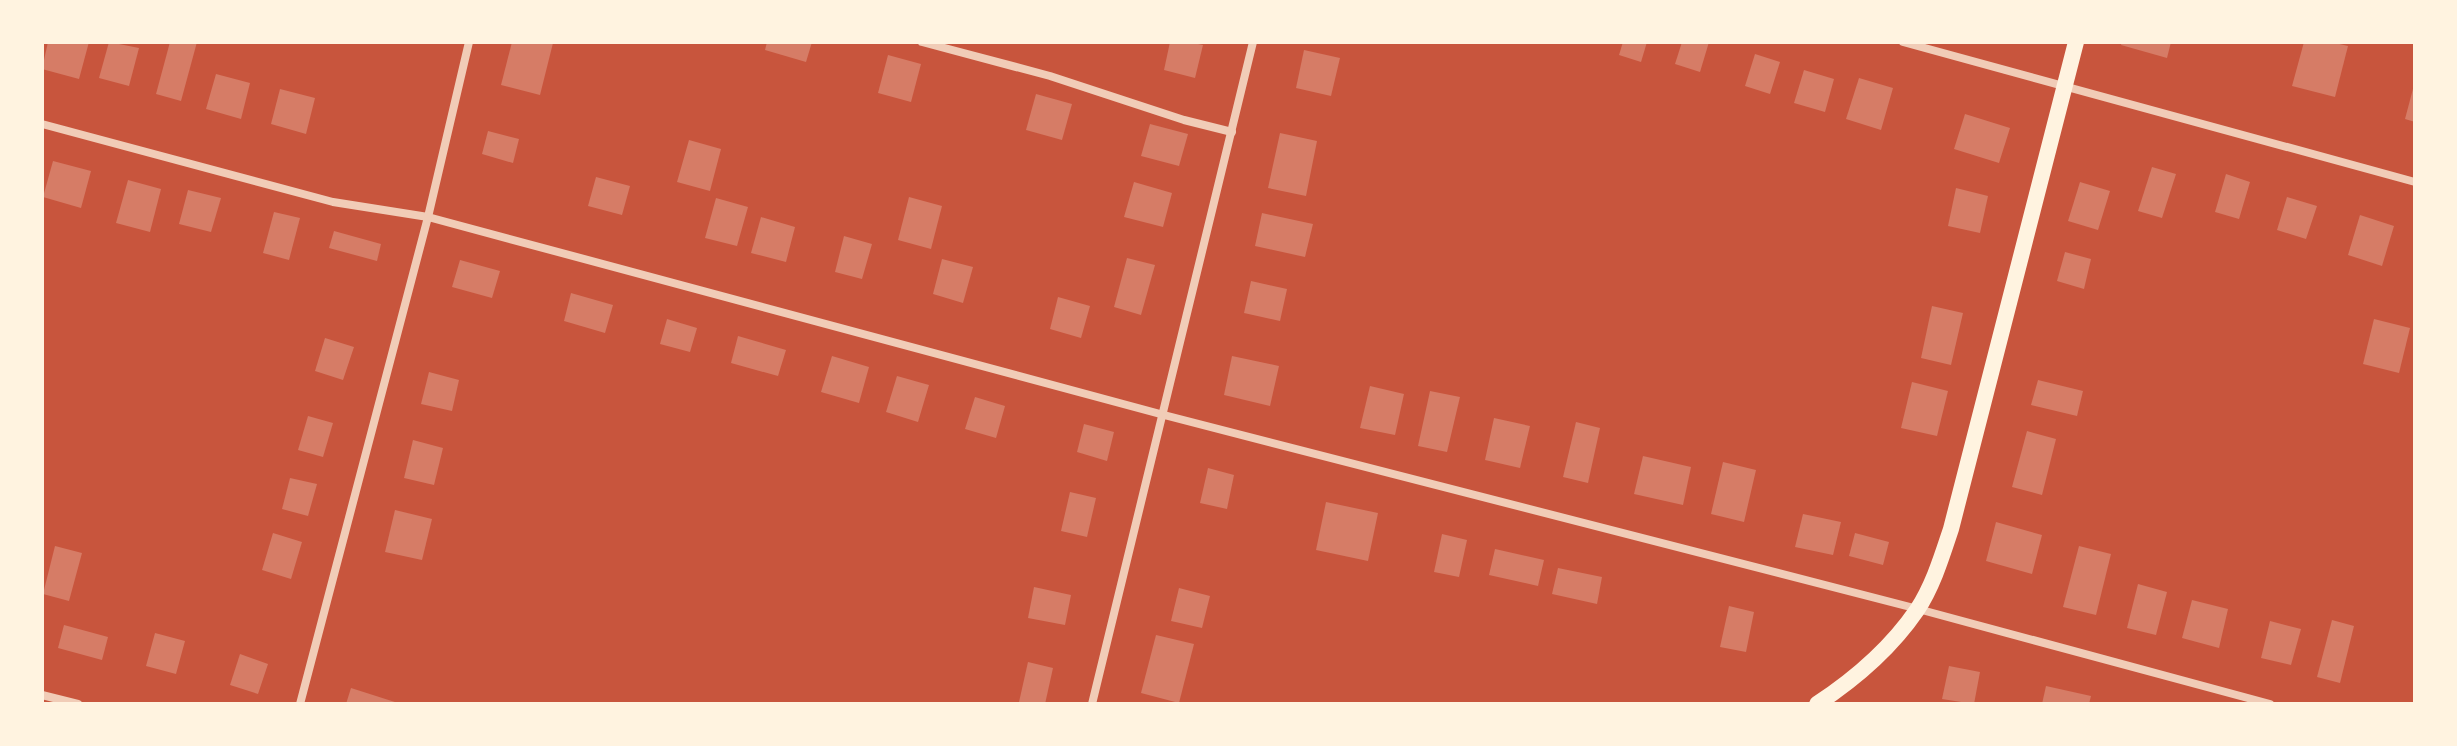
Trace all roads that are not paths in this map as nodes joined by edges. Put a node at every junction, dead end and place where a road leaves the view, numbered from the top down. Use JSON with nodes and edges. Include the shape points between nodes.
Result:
{"nodes":[{"id":1,"x":469,"y":42,"type":"edge"},
{"id":2,"x":922,"y":42,"type":"edge"},
{"id":3,"x":1253,"y":42,"type":"edge"},
{"id":4,"x":1903,"y":42,"type":"edge"},
{"id":5,"x":2076,"y":42,"type":"edge"},
{"id":6,"x":2066,"y":87,"type":"junction"},
{"id":7,"x":42,"y":124,"type":"edge"},
{"id":8,"x":1232,"y":132,"type":"junction"},
{"id":9,"x":2415,"y":182,"type":"edge"},
{"id":10,"x":428,"y":217,"type":"junction"},
{"id":11,"x":1164,"y":415,"type":"junction"},
{"id":12,"x":1918,"y":609,"type":"junction"},
{"id":13,"x":42,"y":695,"type":"edge"},
{"id":14,"x":78,"y":704,"type":"edge"},
{"id":15,"x":300,"y":704,"type":"edge"},
{"id":16,"x":1092,"y":704,"type":"edge"},
{"id":17,"x":1817,"y":704,"type":"edge"},
{"id":18,"x":2270,"y":704,"type":"edge"}],
"edges":[{"from":1,"to":10,"type":"street"},
{"from":2,"to":8,"type":"street"},
{"from":3,"to":8,"type":"street"},
{"from":4,"to":6,"type":"street"},
{"from":5,"to":6,"type":"main road"},
{"from":6,"to":9,"type":"street"},
{"from":6,"to":12,"type":"main road","via":[[1951,529]]},
{"from":7,"to":10,"type":"street","via":[[333,202]]},
{"from":8,"to":11,"type":"street"},
{"from":10,"to":11,"type":"street"},
{"from":10,"to":15,"type":"street"},
{"from":11,"to":12,"type":"street"},
{"from":11,"to":16,"type":"street"},
{"from":12,"to":17,"type":"main road","via":[[1867,666]]},
{"from":12,"to":18,"type":"street"},
{"from":13,"to":14,"type":"street"}]}
